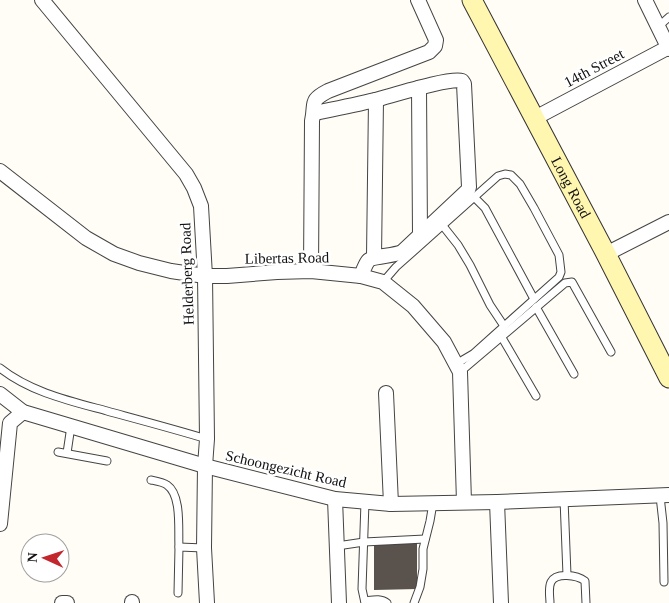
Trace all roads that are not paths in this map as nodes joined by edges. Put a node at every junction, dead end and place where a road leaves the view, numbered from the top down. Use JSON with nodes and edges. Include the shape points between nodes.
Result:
{"nodes":[{"id":1,"x":42,"y":0,"type":"edge"},
{"id":2,"x":418,"y":0,"type":"edge"},
{"id":3,"x":472,"y":0,"type":"edge"},
{"id":4,"x":645,"y":0,"type":"edge"},
{"id":5,"x":669,"y":17,"type":"edge"},
{"id":6,"x":658,"y":28,"type":"junction"},
{"id":7,"x":669,"y":48,"type":"edge"},
{"id":8,"x":419,"y":88,"type":"junction"},
{"id":9,"x":376,"y":100,"type":"junction"},
{"id":10,"x":314,"y":113,"type":"junction"},
{"id":11,"x":535,"y":118,"type":"junction"},
{"id":12,"x":0,"y":171,"type":"edge"},
{"id":13,"x":475,"y":198,"type":"junction"},
{"id":14,"x":669,"y":222,"type":"edge"},
{"id":15,"x":443,"y":226,"type":"junction"},
{"id":16,"x":420,"y":236,"type":"junction"},
{"id":17,"x":606,"y":254,"type":"junction"},
{"id":18,"x":374,"y":257,"type":"junction"},
{"id":19,"x":311,"y":271,"type":"junction"},
{"id":20,"x":205,"y":276,"type":"junction"},
{"id":21,"x":361,"y":276,"type":"junction"},
{"id":22,"x":383,"y":282,"type":"junction"},
{"id":23,"x":535,"y":303,"type":"junction"},
{"id":24,"x":504,"y":326,"type":"junction"},
{"id":25,"x":502,"y":336,"type":"junction"},
{"id":26,"x":611,"y":352,"type":"dead end"},
{"id":27,"x":0,"y":368,"type":"edge"},
{"id":28,"x":458,"y":368,"type":"junction"},
{"id":29,"x":574,"y":374,"type":"dead end"},
{"id":30,"x":669,"y":378,"type":"edge"},
{"id":31,"x":386,"y":393,"type":"dead end"},
{"id":32,"x":0,"y":394,"type":"edge"},
{"id":33,"x":536,"y":396,"type":"dead end"},
{"id":34,"x":23,"y":412,"type":"junction"},
{"id":35,"x":5,"y":425,"type":"edge"},
{"id":36,"x":71,"y":426,"type":"junction"},
{"id":37,"x":207,"y":439,"type":"junction"},
{"id":38,"x":58,"y":452,"type":"dead end"},
{"id":39,"x":67,"y":453,"type":"junction"},
{"id":40,"x":107,"y":461,"type":"dead end"},
{"id":41,"x":205,"y":466,"type":"junction"},
{"id":42,"x":152,"y":480,"type":"dead end"},
{"id":43,"x":664,"y":495,"type":"edge"},
{"id":44,"x":335,"y":499,"type":"junction"},
{"id":45,"x":564,"y":499,"type":"junction"},
{"id":46,"x":365,"y":502,"type":"junction"},
{"id":47,"x":464,"y":502,"type":"junction"},
{"id":48,"x":497,"y":502,"type":"junction"},
{"id":49,"x":433,"y":503,"type":"junction"},
{"id":50,"x":391,"y":504,"type":"junction"},
{"id":51,"x":0,"y":524,"type":"edge"},
{"id":52,"x":425,"y":540,"type":"junction"},
{"id":53,"x":364,"y":542,"type":"junction"},
{"id":54,"x":337,"y":546,"type":"junction"},
{"id":55,"x":178,"y":547,"type":"junction"},
{"id":56,"x":204,"y":548,"type":"junction"},
{"id":57,"x":567,"y":575,"type":"junction"},
{"id":58,"x":664,"y":582,"type":"dead end"},
{"id":59,"x":178,"y":593,"type":"dead end"},
{"id":60,"x":365,"y":602,"type":"edge"},
{"id":61,"x":62,"y":603,"type":"edge"},
{"id":62,"x":67,"y":603,"type":"edge"},
{"id":63,"x":207,"y":603,"type":"edge"},
{"id":64,"x":338,"y":603,"type":"edge"},
{"id":65,"x":388,"y":603,"type":"edge"},
{"id":66,"x":414,"y":603,"type":"edge"},
{"id":67,"x":501,"y":603,"type":"edge"},
{"id":68,"x":550,"y":603,"type":"edge"},
{"id":69,"x":586,"y":603,"type":"edge"}],
"edges":[{"from":1,"to":20,"type":"street","name":"Helderberg Road","via":[[186,174],[201,206]]},
{"from":2,"to":10,"type":"street","via":[[436,40],[435,46],[429,52],[318,96],[314,101]]},
{"from":3,"to":11,"type":"main road","name":"Long Road"},
{"from":4,"to":6,"type":"street"},
{"from":5,"to":6,"type":"lane"},
{"from":6,"to":7,"type":"street"},
{"from":7,"to":11,"type":"street","name":"14th Street"},
{"from":8,"to":9,"type":"street"},
{"from":8,"to":16,"type":"street"},
{"from":8,"to":16,"type":"street","via":[[454,80],[464,84],[470,187]]},
{"from":9,"to":10,"type":"street"},
{"from":9,"to":18,"type":"street"},
{"from":10,"to":19,"type":"street"},
{"from":11,"to":17,"type":"main road","name":"Long Road"},
{"from":12,"to":20,"type":"street","name":"Libertas Road","via":[[86,238],[114,254],[171,271]]},
{"from":13,"to":15,"type":"lane"},
{"from":13,"to":23,"type":"lane","via":[[485,208]]},
{"from":13,"to":23,"type":"lane","via":[[504,174],[520,184],[534,208],[559,255],[561,272]]},
{"from":14,"to":17,"type":"street"},
{"from":15,"to":22,"type":"lane"},
{"from":15,"to":24,"type":"lane","via":[[458,244]]},
{"from":16,"to":18,"type":"street","via":[[396,255]]},
{"from":17,"to":30,"type":"main road","name":"Long Road"},
{"from":18,"to":21,"type":"street","via":[[368,260]]},
{"from":19,"to":20,"type":"street","name":"Libertas Road"},
{"from":19,"to":21,"type":"street","name":"Libertas Road"},
{"from":20,"to":37,"type":"street","name":"Helderberg Road"},
{"from":21,"to":22,"type":"street","name":"Libertas Road"},
{"from":22,"to":28,"type":"street","name":"Libertas Road","via":[[413,306],[444,342]]},
{"from":23,"to":24,"type":"lane"},
{"from":23,"to":25,"type":"lane"},
{"from":23,"to":26,"type":"lane","via":[[565,283],[572,282]]},
{"from":23,"to":29,"type":"lane"},
{"from":24,"to":28,"type":"lane"},
{"from":25,"to":28,"type":"lane"},
{"from":25,"to":33,"type":"lane"},
{"from":27,"to":37,"type":"lane","name":"Schoongezicht Road","via":[[32,386],[71,401]]},
{"from":28,"to":47,"type":"street","name":"Libertas Road"},
{"from":31,"to":50,"type":"street"},
{"from":32,"to":34,"type":"street","name":"Schoongezicht Road"},
{"from":34,"to":35,"type":"street"},
{"from":34,"to":36,"type":"street","name":"Schoongezicht Road"},
{"from":35,"to":51,"type":"street"},
{"from":36,"to":39,"type":"lane"},
{"from":36,"to":41,"type":"street","name":"Schoongezicht Road"},
{"from":37,"to":41,"type":"street","name":"Helderberg Road"},
{"from":38,"to":39,"type":"lane"},
{"from":39,"to":40,"type":"lane"},
{"from":41,"to":44,"type":"street","name":"Schoongezicht Road"},
{"from":41,"to":56,"type":"street","name":"Helderberg Road"},
{"from":42,"to":55,"type":"lane","via":[[167,485],[174,493]]},
{"from":43,"to":45,"type":"street","name":"Schoongezicht Road"},
{"from":43,"to":58,"type":"lane"},
{"from":44,"to":46,"type":"street","name":"Schoongezicht Road"},
{"from":44,"to":54,"type":"street"},
{"from":45,"to":48,"type":"street","name":"Schoongezicht Road"},
{"from":45,"to":57,"type":"lane"},
{"from":46,"to":50,"type":"street","name":"Schoongezicht Road"},
{"from":46,"to":53,"type":"lane"},
{"from":47,"to":48,"type":"street","name":"Schoongezicht Road"},
{"from":47,"to":49,"type":"street","name":"Schoongezicht Road"},
{"from":48,"to":67,"type":"street"},
{"from":49,"to":50,"type":"street","name":"Schoongezicht Road"},
{"from":49,"to":52,"type":"lane"},
{"from":52,"to":53,"type":"lane"},
{"from":52,"to":66,"type":"lane","via":[[420,587]]},
{"from":53,"to":54,"type":"lane"},
{"from":53,"to":60,"type":"lane","via":[[362,589]]},
{"from":54,"to":64,"type":"street"},
{"from":55,"to":56,"type":"lane"},
{"from":55,"to":59,"type":"lane"},
{"from":56,"to":63,"type":"street","name":"Helderberg Road"},
{"from":57,"to":68,"type":"lane","via":[[551,581]]},
{"from":57,"to":69,"type":"lane","via":[[585,581]]},
{"from":60,"to":65,"type":"lane","via":[[384,600]]},
{"from":61,"to":62,"type":"street"}]}
